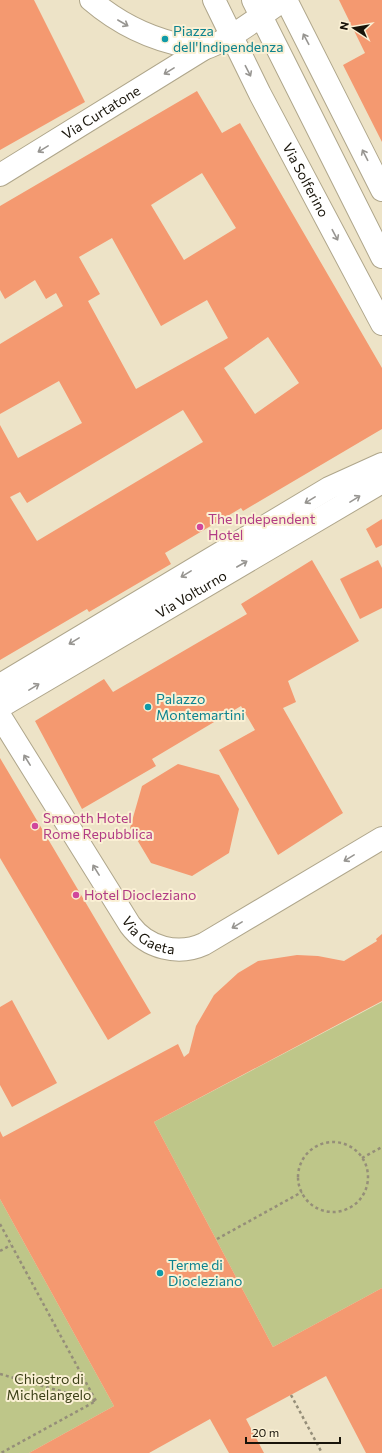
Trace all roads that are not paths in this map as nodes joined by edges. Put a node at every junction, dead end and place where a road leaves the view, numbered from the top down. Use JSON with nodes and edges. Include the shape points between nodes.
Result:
{"nodes":[{"id":1,"x":91,"y":0,"type":"edge"},
{"id":2,"x":214,"y":0,"type":"edge"},
{"id":3,"x":285,"y":0,"type":"edge"},
{"id":4,"x":257,"y":8,"type":"edge"},
{"id":5,"x":231,"y":36,"type":"junction"},
{"id":6,"x":202,"y":50,"type":"junction"},
{"id":7,"x":0,"y":175,"type":"edge"},
{"id":8,"x":382,"y":190,"type":"edge"},
{"id":9,"x":382,"y":256,"type":"edge"},
{"id":10,"x":382,"y":324,"type":"edge"},
{"id":11,"x":382,"y":464,"type":"edge"},
{"id":12,"x":382,"y":482,"type":"edge"},
{"id":13,"x":0,"y":685,"type":"edge"},
{"id":14,"x":0,"y":707,"type":"edge"},
{"id":15,"x":0,"y":716,"type":"edge"},
{"id":16,"x":382,"y":838,"type":"edge"}],
"edges":[{"from":1,"to":6,"type":"street","one_way":true,"via":[[112,16],[142,33]]},
{"from":2,"to":5,"type":"street","name":"Via Solferino"},
{"from":3,"to":4,"type":"street"},
{"from":8,"to":3,"type":"street","one_way":true},
{"from":4,"to":5,"type":"street"},
{"from":4,"to":9,"type":"street"},
{"from":5,"to":6,"type":"street"},
{"from":5,"to":10,"type":"street","name":"Via Solferino","one_way":true},
{"from":6,"to":7,"type":"street","name":"Via Curtatone","one_way":true},
{"from":11,"to":13,"type":"street","name":"Via Volturno","one_way":true,"via":[[329,488]]},
{"from":14,"to":12,"type":"street","name":"Via Volturno","one_way":true},
{"from":16,"to":15,"type":"street","name":"Via Gaeta","one_way":true,"via":[[204,944],[188,950],[163,947],[147,941],[130,925]]}]}
